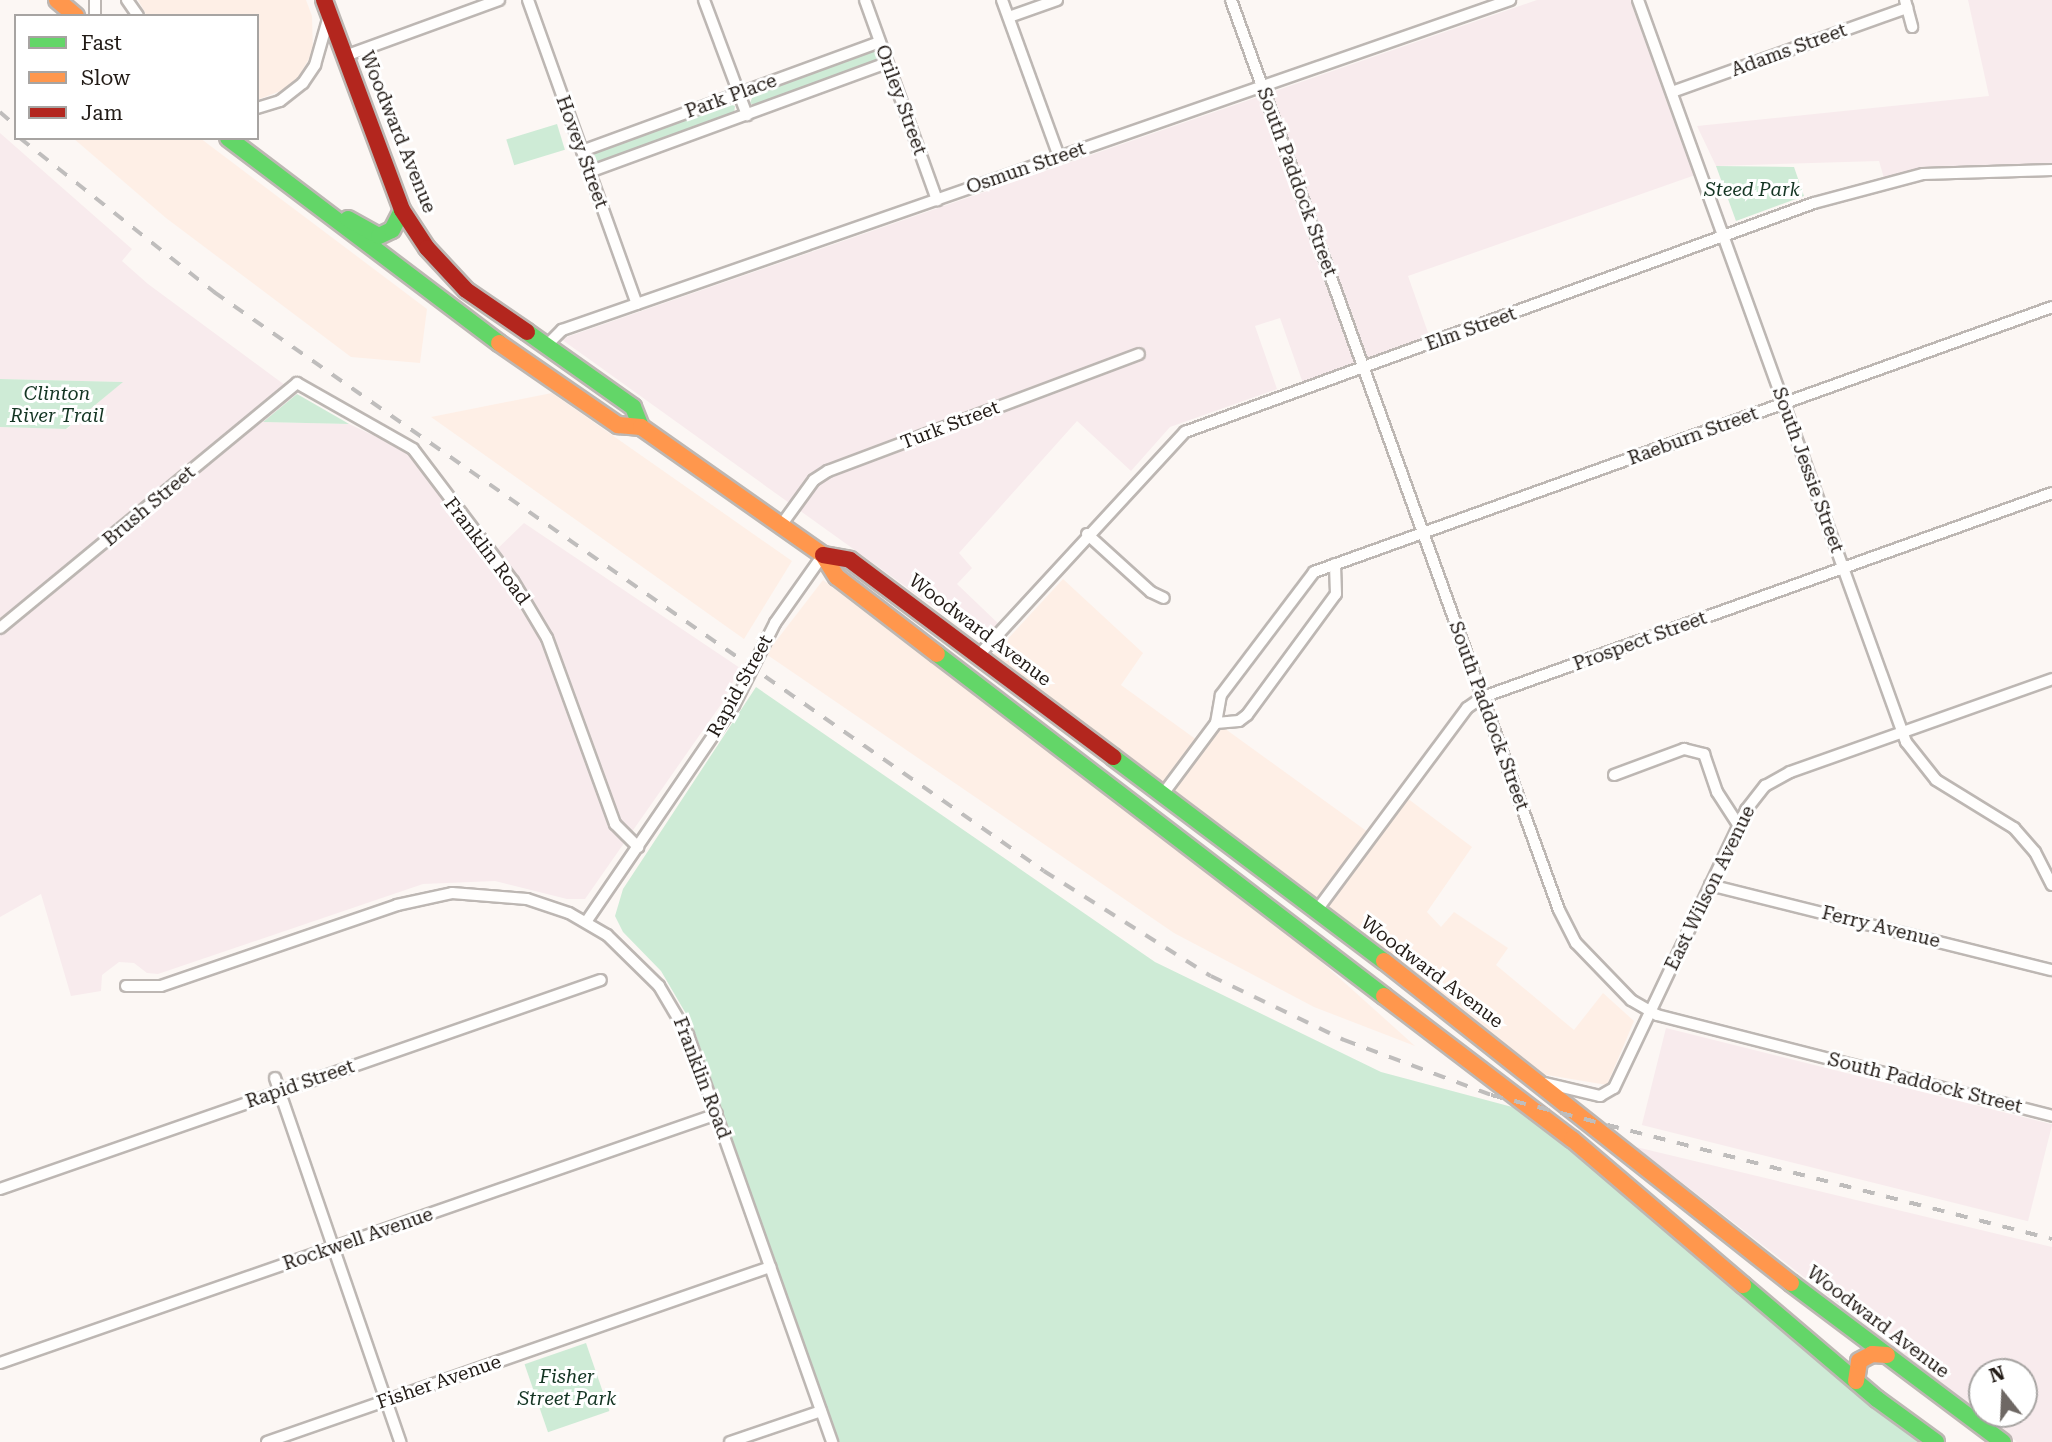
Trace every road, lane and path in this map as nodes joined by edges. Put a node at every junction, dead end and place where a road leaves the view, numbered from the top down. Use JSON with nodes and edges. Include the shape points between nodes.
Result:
{"nodes":[{"id":1,"x":57,"y":0,"type":"edge"},
{"id":2,"x":499,"y":0,"type":"edge"},
{"id":3,"x":528,"y":0,"type":"edge"},
{"id":4,"x":704,"y":0,"type":"edge"},
{"id":5,"x":864,"y":0,"type":"edge"},
{"id":6,"x":1002,"y":0,"type":"edge"},
{"id":7,"x":1057,"y":0,"type":"edge"},
{"id":8,"x":1231,"y":0,"type":"edge"},
{"id":9,"x":1510,"y":0,"type":"edge"},
{"id":10,"x":1638,"y":0,"type":"edge"},
{"id":11,"x":1906,"y":4,"type":"edge"},
{"id":12,"x":327,"y":7,"type":"edge"},
{"id":13,"x":73,"y":14,"type":"edge"},
{"id":14,"x":1009,"y":17,"type":"junction"},
{"id":15,"x":1912,"y":27,"type":"dead end"},
{"id":16,"x":880,"y":42,"type":"junction"},
{"id":17,"x":345,"y":56,"type":"junction"},
{"id":18,"x":887,"y":63,"type":"junction"},
{"id":19,"x":1262,"y":86,"type":"junction"},
{"id":20,"x":1672,"y":92,"type":"junction"},
{"id":21,"x":739,"y":93,"type":"junction"},
{"id":22,"x":259,"y":107,"type":"edge"},
{"id":23,"x":747,"y":115,"type":"junction"},
{"id":24,"x":231,"y":140,"type":"edge"},
{"id":25,"x":582,"y":151,"type":"junction"},
{"id":26,"x":1059,"y":157,"type":"junction"},
{"id":27,"x":2052,"y":170,"type":"edge"},
{"id":28,"x":590,"y":172,"type":"junction"},
{"id":29,"x":279,"y":178,"type":"junction"},
{"id":30,"x":937,"y":200,"type":"junction"},
{"id":31,"x":402,"y":210,"type":"junction"},
{"id":32,"x":1724,"y":236,"type":"junction"},
{"id":33,"x":637,"y":304,"type":"junction"},
{"id":34,"x":2052,"y":307,"type":"edge"},
{"id":35,"x":548,"y":344,"type":"junction"},
{"id":36,"x":1139,"y":354,"type":"dead end"},
{"id":37,"x":1363,"y":368,"type":"junction"},
{"id":38,"x":297,"y":383,"type":"joint"},
{"id":39,"x":1784,"y":403,"type":"junction"},
{"id":40,"x":641,"y":428,"type":"junction"},
{"id":41,"x":2052,"y":493,"type":"edge"},
{"id":42,"x":782,"y":524,"type":"junction"},
{"id":43,"x":1423,"y":533,"type":"junction"},
{"id":44,"x":1087,"y":534,"type":"junction"},
{"id":45,"x":823,"y":555,"type":"junction"},
{"id":46,"x":1335,"y":564,"type":"junction"},
{"id":47,"x":1843,"y":568,"type":"junction"},
{"id":48,"x":1164,"y":598,"type":"dead end"},
{"id":49,"x":0,"y":628,"type":"edge"},
{"id":50,"x":979,"y":655,"type":"junction"},
{"id":51,"x":2052,"y":679,"type":"edge"},
{"id":52,"x":1483,"y":697,"type":"junction"},
{"id":53,"x":1216,"y":723,"type":"junction"},
{"id":54,"x":1902,"y":732,"type":"junction"},
{"id":55,"x":1077,"y":760,"type":"junction"},
{"id":56,"x":1614,"y":775,"type":"dead end"},
{"id":57,"x":1163,"y":794,"type":"junction"},
{"id":58,"x":1739,"y":826,"type":"junction"},
{"id":59,"x":1189,"y":846,"type":"junction"},
{"id":60,"x":638,"y":847,"type":"junction"},
{"id":61,"x":2047,"y":863,"type":"edge"},
{"id":62,"x":1710,"y":885,"type":"junction"},
{"id":63,"x":2052,"y":885,"type":"edge"},
{"id":64,"x":1317,"y":910,"type":"junction"},
{"id":65,"x":586,"y":922,"type":"junction"},
{"id":66,"x":2052,"y":970,"type":"edge"},
{"id":67,"x":601,"y":980,"type":"dead end"},
{"id":68,"x":126,"y":986,"type":"dead end"},
{"id":69,"x":1649,"y":1012,"type":"junction"},
{"id":70,"x":275,"y":1078,"type":"dead end"},
{"id":71,"x":1542,"y":1082,"type":"junction"},
{"id":72,"x":280,"y":1091,"type":"junction"},
{"id":73,"x":717,"y":1114,"type":"junction"},
{"id":74,"x":2052,"y":1115,"type":"edge"},
{"id":75,"x":0,"y":1189,"type":"edge"},
{"id":76,"x":333,"y":1247,"type":"junction"},
{"id":77,"x":770,"y":1267,"type":"junction"},
{"id":78,"x":1887,"y":1355,"type":"junction"},
{"id":79,"x":0,"y":1363,"type":"edge"},
{"id":80,"x":1856,"y":1381,"type":"junction"},
{"id":81,"x":386,"y":1401,"type":"junction"},
{"id":82,"x":821,"y":1411,"type":"junction"},
{"id":83,"x":267,"y":1442,"type":"edge"},
{"id":84,"x":400,"y":1442,"type":"edge"},
{"id":85,"x":730,"y":1442,"type":"edge"},
{"id":86,"x":832,"y":1442,"type":"edge"},
{"id":87,"x":1936,"y":1442,"type":"edge"},
{"id":88,"x":2003,"y":1442,"type":"edge"}],
"edges":[{"from":1,"to":13,"type":"main road"},
{"from":2,"to":17,"type":"street"},
{"from":3,"to":25,"type":"street","name":"Hovey Street"},
{"from":4,"to":21,"type":"street"},
{"from":5,"to":16,"type":"street","name":"Oriley Street"},
{"from":6,"to":14,"type":"street"},
{"from":7,"to":14,"type":"street"},
{"from":8,"to":19,"type":"street","name":"South Paddock Street"},
{"from":9,"to":19,"type":"street","name":"Osmun Street"},
{"from":10,"to":20,"type":"street","name":"South Jessie Street"},
{"from":11,"to":15,"type":"street"},
{"from":11,"to":20,"type":"street","name":"Adams Street"},
{"from":12,"to":17,"type":"main road","name":"Woodward Avenue"},
{"from":12,"to":22,"type":"street","via":[[319,55],[303,83],[280,101]]},
{"from":14,"to":26,"type":"street"},
{"from":16,"to":18,"type":"street","name":"Oriley Street"},
{"from":16,"to":21,"type":"street","name":"Park Place"},
{"from":17,"to":31,"type":"main road","name":"Woodward Avenue"},
{"from":18,"to":23,"type":"street","name":"Park Place"},
{"from":18,"to":30,"type":"street","name":"Oriley Street"},
{"from":19,"to":26,"type":"street","name":"Osmun Street"},
{"from":19,"to":37,"type":"street","name":"South Paddock Street"},
{"from":20,"to":32,"type":"street","name":"South Jessie Street"},
{"from":21,"to":23,"type":"street"},
{"from":21,"to":25,"type":"street","name":"Park Place"},
{"from":23,"to":28,"type":"street","name":"Park Place"},
{"from":24,"to":29,"type":"main road","name":"Woodward Avenue"},
{"from":25,"to":28,"type":"street","name":"Hovey Street"},
{"from":26,"to":30,"type":"street","name":"Osmun Street"},
{"from":27,"to":32,"type":"street","name":"Elm Street","via":[[1916,175],[1803,206]]},
{"from":28,"to":33,"type":"street","name":"Hovey Street"},
{"from":29,"to":31,"type":"main road","via":[[380,236],[392,230]]},
{"from":29,"to":40,"type":"main road","name":"Woodward Avenue","via":[[369,250],[618,425]]},
{"from":30,"to":33,"type":"street","name":"Osmun Street"},
{"from":31,"to":35,"type":"main road","name":"Woodward Avenue","via":[[454,279]]},
{"from":32,"to":37,"type":"street","name":"Elm Street"},
{"from":32,"to":39,"type":"street","name":"South Jessie Street"},
{"from":33,"to":35,"type":"street","name":"Osmun Street","via":[[562,330]]},
{"from":34,"to":39,"type":"street","name":"Raeburn Street"},
{"from":35,"to":40,"type":"main road","name":"Woodward Avenue","via":[[632,407]]},
{"from":36,"to":42,"type":"street","name":"Turk Street","via":[[828,471],[814,480]]},
{"from":37,"to":43,"type":"street","name":"South Paddock Street"},
{"from":37,"to":44,"type":"street","name":"Elm Street","via":[[1180,435]]},
{"from":38,"to":49,"type":"street","name":"Brush Street"},
{"from":38,"to":60,"type":"street","name":"Franklin Road","via":[[413,449],[534,612],[553,652],[612,818]]},
{"from":39,"to":43,"type":"street","name":"Raeburn Street"},
{"from":39,"to":47,"type":"street","name":"South Jessie Street"},
{"from":40,"to":42,"type":"main road","name":"Woodward Avenue"},
{"from":41,"to":47,"type":"street","name":"Prospect Street"},
{"from":42,"to":45,"type":"main road","name":"Woodward Avenue"},
{"from":43,"to":46,"type":"street","name":"Raeburn Street"},
{"from":43,"to":52,"type":"street","name":"South Paddock Street"},
{"from":44,"to":48,"type":"street","via":[[1151,592]]},
{"from":44,"to":50,"type":"street","name":"Elm Street"},
{"from":45,"to":50,"type":"main road","name":"Woodward Avenue","via":[[850,560]]},
{"from":45,"to":55,"type":"main road","name":"Woodward Avenue","via":[[837,577],[854,591]]},
{"from":45,"to":60,"type":"street","name":"Rapid Street","via":[[775,623],[734,705]]},
{"from":46,"to":53,"type":"street","name":"Raeburn Street","via":[[1307,579],[1219,699]]},
{"from":46,"to":53,"type":"street","via":[[1336,594],[1247,715],[1239,721]]},
{"from":47,"to":52,"type":"street","name":"Prospect Street"},
{"from":47,"to":54,"type":"street","name":"South Jessie Street"},
{"from":50,"to":57,"type":"main road","name":"Woodward Avenue"},
{"from":51,"to":54,"type":"street","name":"East Wilson Avenue"},
{"from":52,"to":64,"type":"street","name":"Prospect Street","via":[[1467,708]]},
{"from":52,"to":69,"type":"street","name":"South Paddock Street","via":[[1569,931],[1623,992]]},
{"from":53,"to":57,"type":"street","name":"Raeburn Street"},
{"from":54,"to":58,"type":"street","name":"East Wilson Avenue","via":[[1777,778],[1754,797]]},
{"from":54,"to":61,"type":"street","name":"South Jessie Street","via":[[1931,776],[2002,818]]},
{"from":55,"to":57,"type":"main road","via":[[1077,751],[1087,748],[1149,796]]},
{"from":55,"to":59,"type":"main road","name":"Woodward Avenue"},
{"from":56,"to":58,"type":"street","via":[[1684,749],[1704,754],[1717,792]]},
{"from":57,"to":64,"type":"main road","name":"Woodward Avenue"},
{"from":58,"to":62,"type":"street","name":"East Wilson Avenue"},
{"from":59,"to":64,"type":"main road","via":[[1212,849],[1311,924],[1319,919]]},
{"from":59,"to":80,"type":"main road","name":"Woodward Avenue","via":[[1572,1139]]},
{"from":60,"to":65,"type":"street","name":"Rapid Street"},
{"from":61,"to":63,"type":"street","name":"South Jessie Street"},
{"from":62,"to":66,"type":"street","name":"Ferry Avenue"},
{"from":62,"to":69,"type":"street","name":"East Wilson Avenue"},
{"from":64,"to":71,"type":"main road","name":"Woodward Avenue"},
{"from":65,"to":68,"type":"street","name":"Franklin Road","via":[[509,895],[433,896],[161,986]]},
{"from":65,"to":73,"type":"street","name":"Franklin Road","via":[[632,955],[667,997],[688,1035]]},
{"from":67,"to":72,"type":"street","name":"Rapid Street"},
{"from":69,"to":71,"type":"street","name":"East Wilson Avenue","via":[[1608,1094]]},
{"from":69,"to":74,"type":"street","name":"South Paddock Street"},
{"from":70,"to":72,"type":"street"},
{"from":71,"to":78,"type":"main road","name":"Woodward Avenue"},
{"from":72,"to":75,"type":"street","name":"Rapid Street"},
{"from":72,"to":76,"type":"street"},
{"from":73,"to":76,"type":"street","name":"Rockwell Avenue"},
{"from":73,"to":77,"type":"street","name":"Franklin Road"},
{"from":76,"to":79,"type":"street","name":"Rockwell Avenue"},
{"from":76,"to":81,"type":"street"},
{"from":77,"to":81,"type":"street","name":"Fisher Avenue"},
{"from":77,"to":82,"type":"street","name":"Franklin Road"},
{"from":78,"to":80,"type":"main road","via":[[1872,1354],[1859,1361]]},
{"from":78,"to":88,"type":"main road","name":"Woodward Avenue"},
{"from":80,"to":87,"type":"main road","name":"Woodward Avenue"},
{"from":81,"to":83,"type":"street","name":"Fisher Avenue"},
{"from":81,"to":84,"type":"street"},
{"from":82,"to":85,"type":"street"},
{"from":82,"to":86,"type":"street","name":"Franklin Road"}]}
